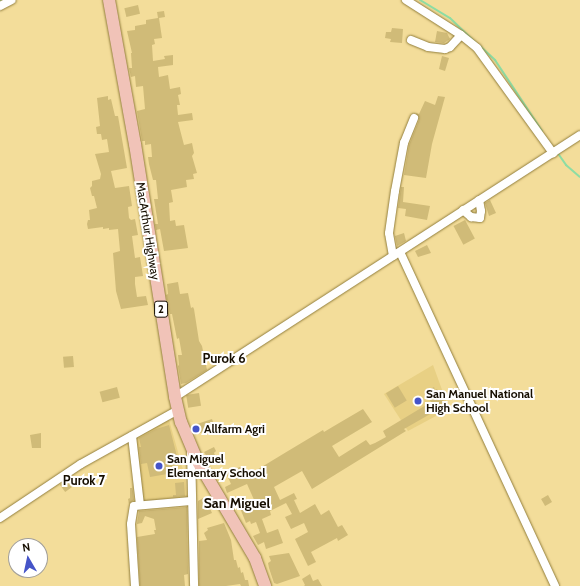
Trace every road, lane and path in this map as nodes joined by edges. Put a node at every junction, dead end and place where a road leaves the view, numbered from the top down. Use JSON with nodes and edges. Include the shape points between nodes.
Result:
{"nodes":[{"id":1,"x":12,"y":0,"type":"edge"},
{"id":2,"x":109,"y":0,"type":"edge"},
{"id":3,"x":406,"y":0,"type":"edge"},
{"id":4,"x":0,"y":6,"type":"edge"},
{"id":5,"x":461,"y":35,"type":"junction"},
{"id":6,"x":411,"y":40,"type":"dead end"},
{"id":7,"x":414,"y":118,"type":"dead end"},
{"id":8,"x":580,"y":135,"type":"edge"},
{"id":9,"x":556,"y":150,"type":"junction"},
{"id":10,"x":479,"y":200,"type":"junction"},
{"id":11,"x":463,"y":210,"type":"junction"},
{"id":12,"x":400,"y":252,"type":"junction"},
{"id":13,"x":393,"y":256,"type":"junction"},
{"id":14,"x":175,"y":397,"type":"junction"},
{"id":15,"x":178,"y":410,"type":"junction"},
{"id":16,"x":132,"y":436,"type":"junction"},
{"id":17,"x":190,"y":447,"type":"junction"},
{"id":18,"x":191,"y":501,"type":"junction"},
{"id":19,"x":140,"y":505,"type":"junction"},
{"id":20,"x":0,"y":518,"type":"edge"},
{"id":21,"x":135,"y":586,"type":"edge"},
{"id":22,"x":194,"y":586,"type":"edge"},
{"id":23,"x":265,"y":586,"type":"edge"},
{"id":24,"x":555,"y":586,"type":"edge"}],
"edges":[{"from":1,"to":4,"type":"street"},
{"from":2,"to":14,"type":"highway","name":"MacArthur Highway","number":"2","via":[[135,144]]},
{"from":3,"to":5,"type":"street"},
{"from":5,"to":6,"type":"street","via":[[445,50]]},
{"from":5,"to":9,"type":"street","via":[[482,54]]},
{"from":7,"to":13,"type":"street","via":[[404,143],[395,191],[389,234]]},
{"from":8,"to":9,"type":"street"},
{"from":9,"to":10,"type":"street"},
{"from":10,"to":11,"type":"street"},
{"from":10,"to":11,"type":"street","via":[[480,218],[471,217]]},
{"from":11,"to":12,"type":"street"},
{"from":12,"to":13,"type":"street"},
{"from":12,"to":24,"type":"street"},
{"from":13,"to":14,"type":"street"},
{"from":14,"to":15,"type":"highway","name":"MacArthur Highway","number":"2"},
{"from":15,"to":16,"type":"street"},
{"from":15,"to":17,"type":"highway","name":"MacArthur Highway","number":"2"},
{"from":16,"to":19,"type":"street"},
{"from":16,"to":20,"type":"street","via":[[81,464]]},
{"from":17,"to":18,"type":"street"},
{"from":17,"to":23,"type":"highway","name":"MacArthur Highway","number":"2","via":[[255,558]]},
{"from":18,"to":19,"type":"street"},
{"from":18,"to":22,"type":"street"},
{"from":19,"to":21,"type":"street","via":[[134,506],[131,518]]}]}
